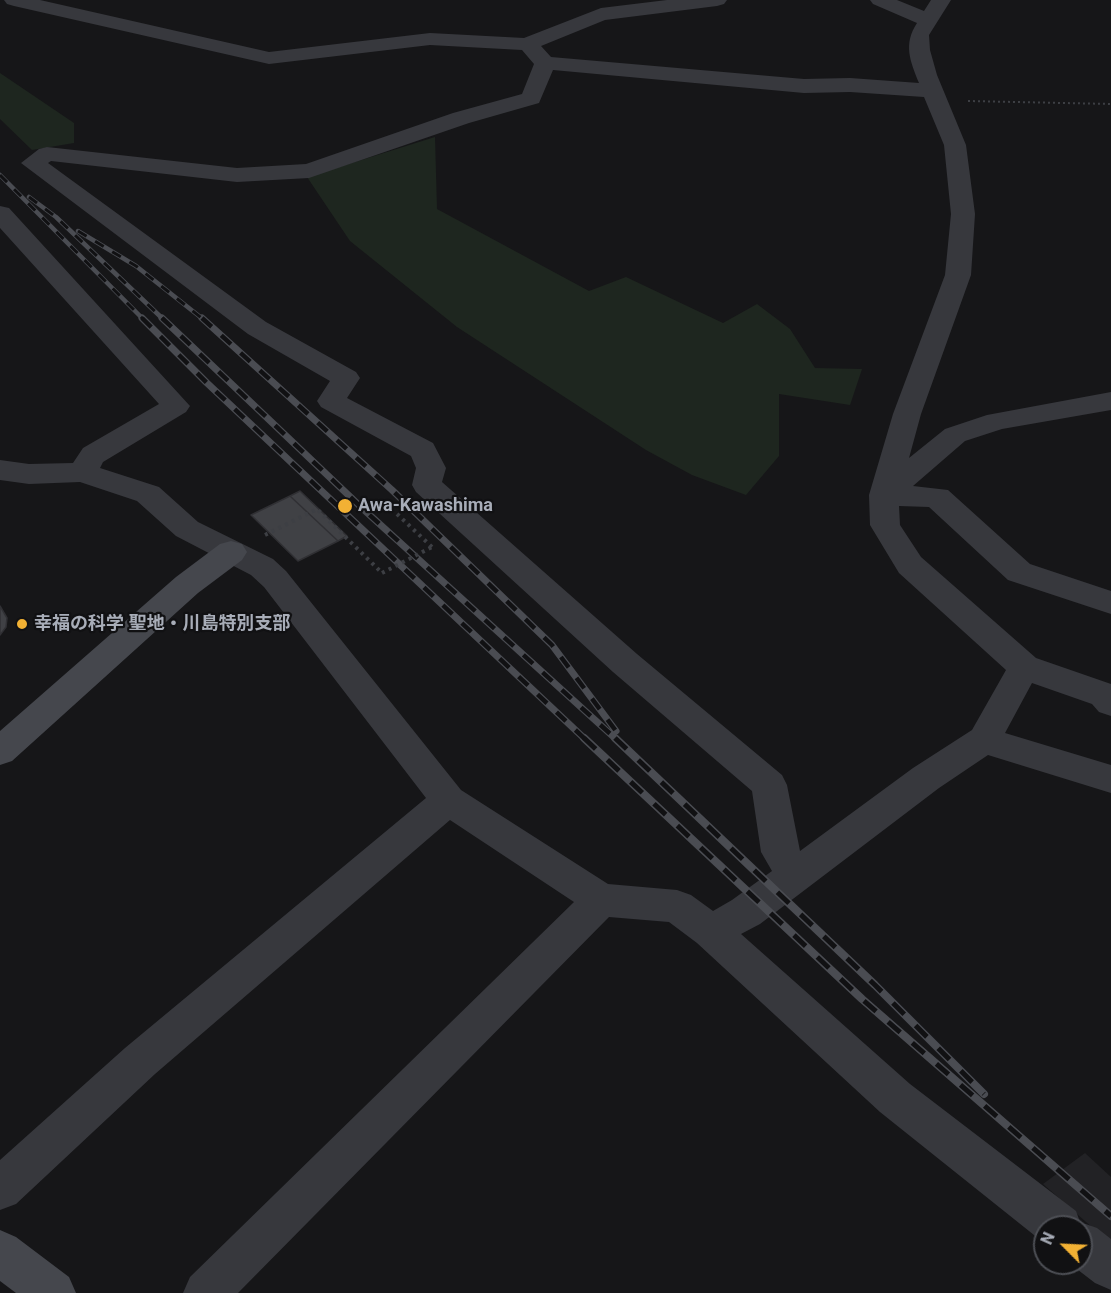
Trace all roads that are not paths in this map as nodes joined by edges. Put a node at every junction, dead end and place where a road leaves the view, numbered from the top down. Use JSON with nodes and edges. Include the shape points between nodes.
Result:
{"nodes":[{"id":1,"x":14,"y":0,"type":"edge"},
{"id":2,"x":717,"y":0,"type":"edge"},
{"id":3,"x":880,"y":0,"type":"edge"},
{"id":4,"x":941,"y":0,"type":"edge"},
{"id":5,"x":113,"y":6,"type":"dead end"},
{"id":6,"x":95,"y":19,"type":"junction"},
{"id":7,"x":928,"y":20,"type":"junction"},
{"id":8,"x":536,"y":53,"type":"junction"},
{"id":9,"x":936,"y":96,"type":"junction"},
{"id":10,"x":0,"y":213,"type":"edge"},
{"id":11,"x":1111,"y":401,"type":"edge"},
{"id":12,"x":0,"y":470,"type":"edge"},
{"id":13,"x":82,"y":472,"type":"junction"},
{"id":14,"x":884,"y":495,"type":"junction"},
{"id":15,"x":231,"y":552,"type":"junction"},
{"id":16,"x":1111,"y":603,"type":"edge"},
{"id":17,"x":1024,"y":667,"type":"junction"},
{"id":18,"x":1111,"y":703,"type":"edge"},
{"id":19,"x":984,"y":740,"type":"junction"},
{"id":20,"x":0,"y":751,"type":"edge"},
{"id":21,"x":1111,"y":780,"type":"edge"},
{"id":22,"x":448,"y":800,"type":"junction"},
{"id":23,"x":795,"y":876,"type":"junction"},
{"id":24,"x":602,"y":900,"type":"junction"},
{"id":25,"x":711,"y":931,"type":"junction"},
{"id":26,"x":0,"y":1189,"type":"edge"},
{"id":27,"x":1045,"y":1215,"type":"edge"},
{"id":28,"x":0,"y":1253,"type":"edge"},
{"id":29,"x":1093,"y":1253,"type":"edge"},
{"id":30,"x":1111,"y":1267,"type":"edge"},
{"id":31,"x":53,"y":1293,"type":"edge"},
{"id":32,"x":206,"y":1293,"type":"edge"}],
"edges":[{"from":1,"to":6,"type":"street"},
{"from":2,"to":8,"type":"street","via":[[601,14]]},
{"from":3,"to":7,"type":"street"},
{"from":4,"to":7,"type":"street"},
{"from":5,"to":6,"type":"street"},
{"from":6,"to":8,"type":"street","via":[[269,58],[430,39]]},
{"from":7,"to":9,"type":"street","via":[[919,35],[919,50]]},
{"from":8,"to":9,"type":"street","via":[[804,86],[850,85]]},
{"from":8,"to":23,"type":"street","via":[[531,98],[309,171],[237,175],[47,154],[33,163],[256,328],[346,378],[331,401],[423,450],[431,468],[427,485],[625,663],[770,785],[780,852]]},
{"from":9,"to":14,"type":"street","via":[[955,145],[963,214],[958,275],[907,414]]},
{"from":10,"to":13,"type":"street","via":[[176,406],[93,455]]},
{"from":11,"to":14,"type":"street","via":[[997,421],[955,435]]},
{"from":12,"to":13,"type":"street","via":[[29,474]]},
{"from":13,"to":15,"type":"street","via":[[148,494],[187,529]]},
{"from":14,"to":16,"type":"street","via":[[937,497],[1019,572]]},
{"from":14,"to":17,"type":"street","via":[[885,525],[910,565]]},
{"from":15,"to":20,"type":"main road","via":[[187,585]]},
{"from":15,"to":22,"type":"street","via":[[262,567],[275,579]]},
{"from":17,"to":18,"type":"street","via":[[1104,695]]},
{"from":17,"to":19,"type":"street"},
{"from":19,"to":21,"type":"street"},
{"from":19,"to":23,"type":"street","via":[[926,778]]},
{"from":22,"to":24,"type":"street"},
{"from":22,"to":26,"type":"street","via":[[140,1061]]},
{"from":23,"to":25,"type":"street","via":[[746,912]]},
{"from":24,"to":25,"type":"street","via":[[677,906]]},
{"from":24,"to":32,"type":"street"},
{"from":25,"to":27,"type":"street","via":[[895,1098]]},
{"from":28,"to":31,"type":"main road"},
{"from":29,"to":30,"type":"street"}]}
